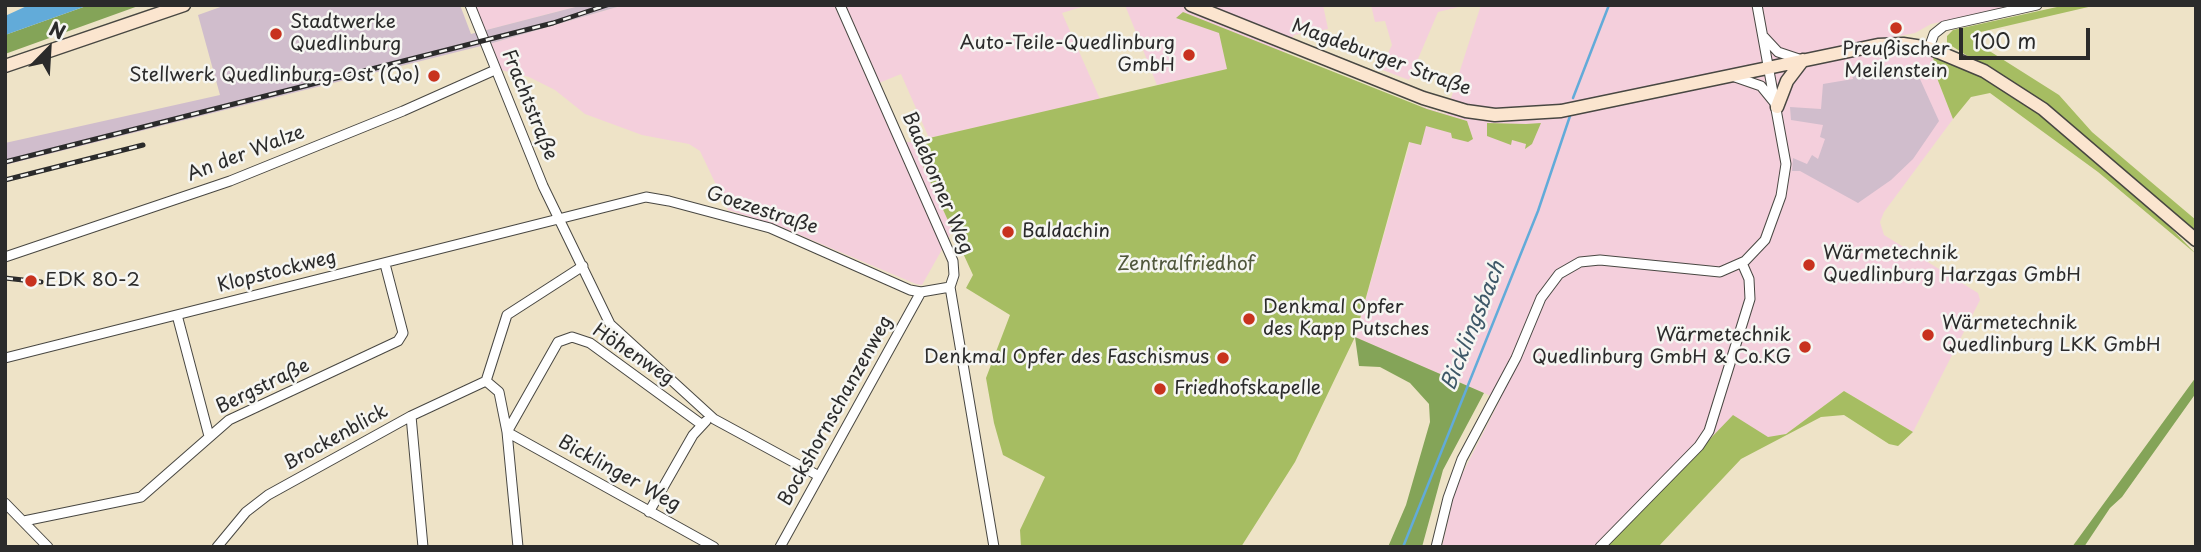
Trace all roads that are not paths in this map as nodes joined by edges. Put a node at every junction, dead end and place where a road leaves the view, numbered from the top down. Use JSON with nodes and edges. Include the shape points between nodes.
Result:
{"nodes":[{"id":1,"x":184,"y":5,"type":"edge"},
{"id":2,"x":470,"y":5,"type":"edge"},
{"id":3,"x":841,"y":5,"type":"edge"},
{"id":4,"x":1191,"y":5,"type":"edge"},
{"id":5,"x":1757,"y":5,"type":"edge"},
{"id":6,"x":2037,"y":5,"type":"edge"},
{"id":7,"x":1764,"y":37,"type":"junction"},
{"id":8,"x":1929,"y":48,"type":"junction"},
{"id":9,"x":1804,"y":60,"type":"junction"},
{"id":10,"x":5,"y":66,"type":"edge"},
{"id":11,"x":1770,"y":68,"type":"junction"},
{"id":12,"x":495,"y":70,"type":"junction"},
{"id":13,"x":1734,"y":76,"type":"junction"},
{"id":14,"x":1777,"y":107,"type":"junction"},
{"id":15,"x":557,"y":218,"type":"junction"},
{"id":16,"x":2196,"y":240,"type":"edge"},
{"id":17,"x":5,"y":257,"type":"edge"},
{"id":18,"x":1742,"y":263,"type":"junction"},
{"id":19,"x":385,"y":264,"type":"junction"},
{"id":20,"x":583,"y":266,"type":"junction"},
{"id":21,"x":950,"y":287,"type":"junction"},
{"id":22,"x":922,"y":292,"type":"junction"},
{"id":23,"x":177,"y":315,"type":"junction"},
{"id":24,"x":5,"y":358,"type":"edge"},
{"id":25,"x":486,"y":381,"type":"junction"},
{"id":26,"x":411,"y":416,"type":"junction"},
{"id":27,"x":714,"y":419,"type":"junction"},
{"id":28,"x":701,"y":424,"type":"junction"},
{"id":29,"x":507,"y":432,"type":"junction"},
{"id":30,"x":209,"y":436,"type":"junction"},
{"id":31,"x":820,"y":476,"type":"junction"},
{"id":32,"x":5,"y":503,"type":"edge"},
{"id":33,"x":649,"y":512,"type":"junction"},
{"id":34,"x":24,"y":521,"type":"junction"},
{"id":35,"x":48,"y":547,"type":"edge"},
{"id":36,"x":217,"y":547,"type":"edge"},
{"id":37,"x":423,"y":547,"type":"edge"},
{"id":38,"x":518,"y":547,"type":"edge"},
{"id":39,"x":714,"y":547,"type":"edge"},
{"id":40,"x":780,"y":547,"type":"edge"},
{"id":41,"x":994,"y":547,"type":"edge"},
{"id":42,"x":1436,"y":547,"type":"edge"},
{"id":43,"x":1600,"y":547,"type":"edge"}],
"edges":[{"from":1,"to":10,"type":"main road"},
{"from":2,"to":12,"type":"street","name":"Frachtstraße"},
{"from":3,"to":21,"type":"street","name":"Badeborner Weg","via":[[953,261]]},
{"from":4,"to":13,"type":"main road","name":"Magdeburger Straße","via":[[1423,98],[1479,113],[1548,113]]},
{"from":5,"to":7,"type":"street"},
{"from":6,"to":8,"type":"street","via":[[1944,26],[1934,34]]},
{"from":7,"to":9,"type":"street","via":[[1779,52]]},
{"from":7,"to":11,"type":"street"},
{"from":8,"to":9,"type":"main road","name":"Magdeburger Straße","via":[[1884,44]]},
{"from":8,"to":16,"type":"main road","name":"Magdeburger Straße","via":[[1984,71],[2043,109]]},
{"from":9,"to":11,"type":"main road","name":"Magdeburger Straße"},
{"from":9,"to":14,"type":"main road","via":[[1787,81]]},
{"from":11,"to":13,"type":"main road","name":"Magdeburger Straße"},
{"from":11,"to":14,"type":"street"},
{"from":12,"to":15,"type":"street","name":"Frachtstraße"},
{"from":12,"to":17,"type":"street","name":"An der Walze","via":[[230,181]]},
{"from":13,"to":14,"type":"street","via":[[1761,86]]},
{"from":14,"to":18,"type":"street","via":[[1785,148],[1784,183],[1765,240]]},
{"from":15,"to":19,"type":"street","name":"Klopstockweg"},
{"from":15,"to":20,"type":"street","name":"Frachtstraße"},
{"from":15,"to":22,"type":"street","name":"Goezestraße","via":[[634,199],[669,201],[769,228]]},
{"from":18,"to":42,"type":"street","via":[[1710,272],[1600,260],[1580,262],[1559,274],[1541,298],[1516,358],[1462,459]]},
{"from":18,"to":43,"type":"street","via":[[1750,299],[1709,431]]},
{"from":19,"to":23,"type":"street","name":"Klopstockweg"},
{"from":19,"to":30,"type":"street","name":"Bergstraße","via":[[402,329],[400,340],[229,420]]},
{"from":20,"to":25,"type":"street","via":[[507,315]]},
{"from":20,"to":27,"type":"street","name":"Frachtstraße","via":[[612,326]]},
{"from":21,"to":22,"type":"street","name":"Goezestraße"},
{"from":21,"to":41,"type":"street","name":"Badeborner Weg"},
{"from":22,"to":31,"type":"street","name":"Bockshornschanzenweg"},
{"from":23,"to":24,"type":"street","name":"Klopstockweg"},
{"from":23,"to":30,"type":"street"},
{"from":25,"to":26,"type":"street","name":"Brockenblick"},
{"from":25,"to":29,"type":"street","via":[[499,392]]},
{"from":26,"to":36,"type":"street","name":"Brockenblick","via":[[260,501]]},
{"from":26,"to":37,"type":"street"},
{"from":27,"to":28,"type":"street"},
{"from":27,"to":31,"type":"street","name":"Frachtstraße"},
{"from":28,"to":29,"type":"street","name":"Höhenweg","via":[[590,343],[572,337],[558,342]]},
{"from":28,"to":33,"type":"street"},
{"from":29,"to":33,"type":"street","name":"Bicklinger Weg"},
{"from":29,"to":38,"type":"street"},
{"from":30,"to":34,"type":"street","name":"Bergstraße","via":[[141,497]]},
{"from":31,"to":40,"type":"street","name":"Bockshornschanzenweg"},
{"from":32,"to":34,"type":"street"},
{"from":33,"to":39,"type":"street","name":"Bicklinger Weg"},
{"from":34,"to":35,"type":"street"}]}
